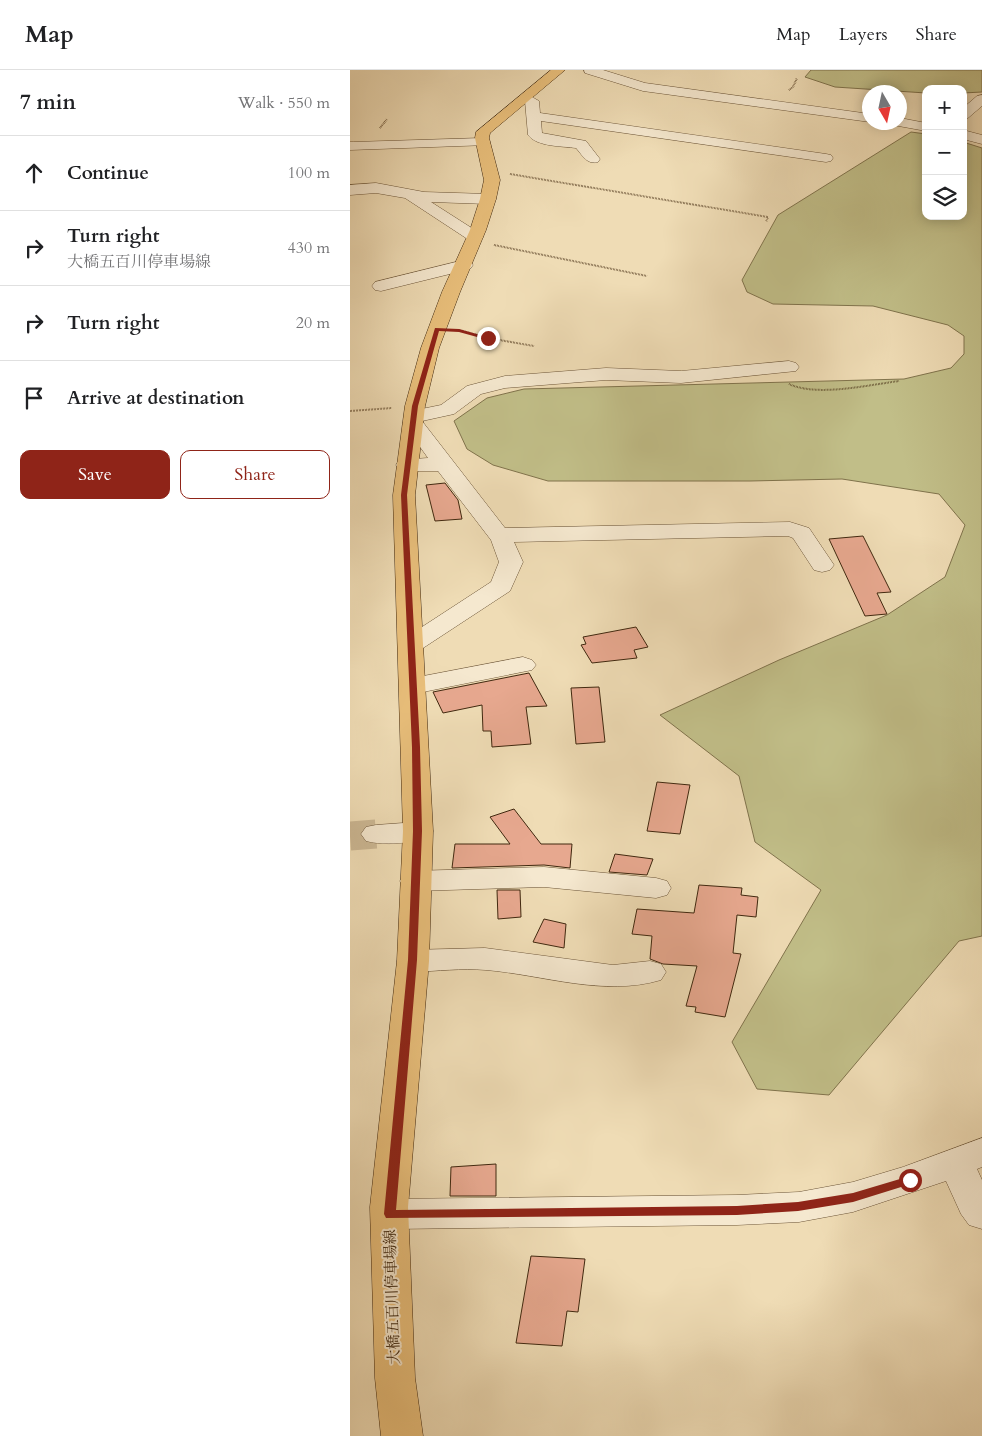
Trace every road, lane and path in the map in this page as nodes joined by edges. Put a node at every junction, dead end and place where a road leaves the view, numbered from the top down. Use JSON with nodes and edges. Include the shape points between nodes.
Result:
{"nodes":[{"id":1,"x":559,"y":70,"type":"edge"},
{"id":2,"x":590,"y":70,"type":"edge"},
{"id":3,"x":982,"y":100,"type":"edge"},
{"id":4,"x":529,"y":107,"type":"junction"},
{"id":5,"x":967,"y":112,"type":"edge"},
{"id":6,"x":862,"y":117,"type":"edge"},
{"id":7,"x":907,"y":124,"type":"edge"},
{"id":8,"x":922,"y":126,"type":"edge"},
{"id":9,"x":609,"y":127,"type":"junction"},
{"id":10,"x":967,"y":135,"type":"edge"},
{"id":11,"x":982,"y":140,"type":"edge"},
{"id":12,"x":483,"y":142,"type":"junction"},
{"id":13,"x":581,"y":144,"type":"junction"},
{"id":14,"x":352,"y":145,"type":"edge"},
{"id":15,"x":826,"y":158,"type":"dead end"},
{"id":16,"x":362,"y":159,"type":"dead end"},
{"id":17,"x":593,"y":159,"type":"dead end"},
{"id":18,"x":490,"y":170,"type":"junction"},
{"id":19,"x":365,"y":186,"type":"edge"},
{"id":20,"x":409,"y":195,"type":"junction"},
{"id":21,"x":488,"y":199,"type":"junction"},
{"id":22,"x":766,"y":222,"type":"dead end"},
{"id":23,"x":471,"y":248,"type":"junction"},
{"id":24,"x":647,"y":276,"type":"dead end"},
{"id":25,"x":381,"y":286,"type":"dead end"},
{"id":26,"x":437,"y":329,"type":"junction"},
{"id":27,"x":534,"y":346,"type":"dead end"},
{"id":28,"x":789,"y":368,"type":"joint"},
{"id":29,"x":899,"y":381,"type":"dead end"},
{"id":30,"x":350,"y":411,"type":"edge"},
{"id":31,"x":409,"y":416,"type":"junction"},
{"id":32,"x":407,"y":466,"type":"junction"},
{"id":33,"x":445,"y":466,"type":"junction"},
{"id":34,"x":499,"y":535,"type":"junction"},
{"id":35,"x":822,"y":565,"type":"dead end"},
{"id":36,"x":411,"y":645,"type":"junction"},
{"id":37,"x":523,"y":665,"type":"dead end"},
{"id":38,"x":413,"y":686,"type":"junction"},
{"id":39,"x":418,"y":831,"type":"junction"},
{"id":40,"x":376,"y":834,"type":"tunnel mouth"},
{"id":41,"x":416,"y":881,"type":"junction"},
{"id":42,"x":656,"y":888,"type":"dead end"},
{"id":43,"x":413,"y":960,"type":"junction"},
{"id":44,"x":650,"y":972,"type":"dead end"},
{"id":45,"x":969,"y":1157,"type":"edge"},
{"id":46,"x":390,"y":1214,"type":"junction"},
{"id":47,"x":982,"y":1214,"type":"edge"},
{"id":48,"x":402,"y":1436,"type":"edge"}],
"edges":[{"from":1,"to":4,"type":"main road"},
{"from":2,"to":6,"type":"street","via":[[643,87]]},
{"from":3,"to":5,"type":"street"},
{"from":4,"to":9,"type":"street"},
{"from":4,"to":12,"type":"main road","via":[[483,132]]},
{"from":4,"to":13,"type":"street","via":[[535,135]]},
{"from":7,"to":8,"type":"street"},
{"from":9,"to":13,"type":"street"},
{"from":9,"to":15,"type":"street"},
{"from":10,"to":11,"type":"street"},
{"from":12,"to":14,"type":"street"},
{"from":12,"to":18,"type":"main road","name":"大橋五百川停車場線"},
{"from":13,"to":17,"type":"street"},
{"from":14,"to":16,"type":"street"},
{"from":18,"to":21,"type":"main road","name":"大橋五百川停車場線","via":[[492,180]]},
{"from":18,"to":22,"type":"path","via":[[768,217]]},
{"from":19,"to":20,"type":"street"},
{"from":20,"to":21,"type":"street"},
{"from":20,"to":23,"type":"street"},
{"from":21,"to":23,"type":"main road","name":"大橋五百川停車場線"},
{"from":23,"to":24,"type":"path"},
{"from":23,"to":25,"type":"street"},
{"from":23,"to":26,"type":"main road","name":"大橋五百川停車場線"},
{"from":26,"to":27,"type":"path","via":[[459,330]]},
{"from":26,"to":31,"type":"main road","name":"大橋五百川停車場線"},
{"from":28,"to":29,"type":"path","via":[[786,380],[795,388],[839,388]]},
{"from":28,"to":31,"type":"street","via":[[681,377],[606,374],[505,382],[474,390],[447,410]]},
{"from":30,"to":31,"type":"path"},
{"from":31,"to":32,"type":"main road","name":"大橋五百川停車場線"},
{"from":31,"to":33,"type":"street"},
{"from":32,"to":33,"type":"street"},
{"from":32,"to":36,"type":"main road","name":"大橋五百川停車場線","via":[[404,495]]},
{"from":33,"to":34,"type":"street"},
{"from":34,"to":35,"type":"street","via":[[790,529],[801,533]]},
{"from":34,"to":36,"type":"street","via":[[510,562],[502,586]]},
{"from":36,"to":38,"type":"main road","name":"大橋五百川停車場線"},
{"from":37,"to":38,"type":"street"},
{"from":38,"to":39,"type":"main road","name":"大橋五百川停車場線"},
{"from":39,"to":40,"type":"street"},
{"from":39,"to":41,"type":"main road","name":"大橋五百川停車場線"},
{"from":41,"to":42,"type":"street","via":[[544,878]]},
{"from":41,"to":43,"type":"main road","name":"大橋五百川停車場線"},
{"from":43,"to":44,"type":"street","via":[[485,959],[613,976]]},
{"from":43,"to":46,"type":"main road","name":"大橋五百川停車場線"},
{"from":45,"to":46,"type":"street","via":[[910,1180],[853,1197],[798,1207]]},
{"from":45,"to":47,"type":"street","via":[[974,1203]]},
{"from":46,"to":48,"type":"main road","name":"大橋五百川停車場線","via":[[394,1378]]}]}
